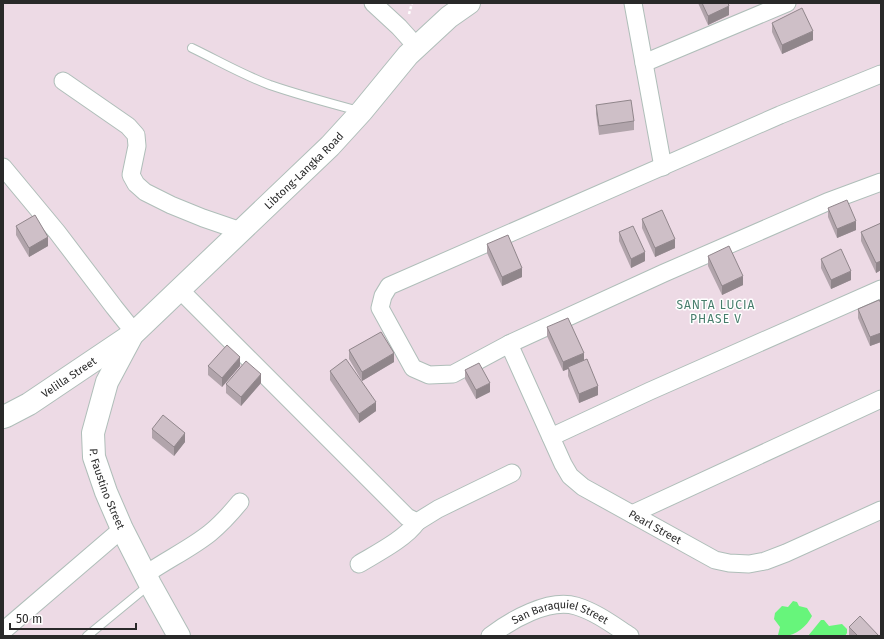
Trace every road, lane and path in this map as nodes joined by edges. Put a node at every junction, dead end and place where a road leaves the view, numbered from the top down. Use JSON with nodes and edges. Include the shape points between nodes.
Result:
{"nodes":[{"id":1,"x":373,"y":3,"type":"edge"},
{"id":2,"x":470,"y":3,"type":"edge"},
{"id":3,"x":633,"y":3,"type":"edge"},
{"id":4,"x":788,"y":3,"type":"edge"},
{"id":5,"x":417,"y":47,"type":"junction"},
{"id":6,"x":192,"y":48,"type":"dead end"},
{"id":7,"x":644,"y":63,"type":"junction"},
{"id":8,"x":881,"y":74,"type":"edge"},
{"id":9,"x":63,"y":80,"type":"dead end"},
{"id":10,"x":362,"y":111,"type":"junction"},
{"id":11,"x":3,"y":166,"type":"edge"},
{"id":12,"x":663,"y":167,"type":"junction"},
{"id":13,"x":881,"y":182,"type":"edge"},
{"id":14,"x":241,"y":231,"type":"junction"},
{"id":15,"x":881,"y":289,"type":"edge"},
{"id":16,"x":180,"y":290,"type":"junction"},
{"id":17,"x":134,"y":333,"type":"junction"},
{"id":18,"x":509,"y":344,"type":"junction"},
{"id":19,"x":881,"y":399,"type":"edge"},
{"id":20,"x":3,"y":416,"type":"edge"},
{"id":21,"x":551,"y":437,"type":"junction"},
{"id":22,"x":512,"y":473,"type":"dead end"},
{"id":23,"x":240,"y":502,"type":"dead end"},
{"id":24,"x":881,"y":510,"type":"edge"},
{"id":25,"x":632,"y":514,"type":"junction"},
{"id":26,"x":417,"y":522,"type":"junction"},
{"id":27,"x":122,"y":529,"type":"junction"},
{"id":28,"x":359,"y":564,"type":"dead end"},
{"id":29,"x":147,"y":580,"type":"junction"},
{"id":30,"x":3,"y":631,"type":"edge"},
{"id":31,"x":87,"y":636,"type":"edge"},
{"id":32,"x":179,"y":636,"type":"edge"},
{"id":33,"x":490,"y":636,"type":"edge"},
{"id":34,"x":630,"y":636,"type":"edge"}],
"edges":[{"from":1,"to":5,"type":"street"},
{"from":2,"to":5,"type":"main road","name":"Libtong-Langka Road","via":[[449,16]]},
{"from":3,"to":7,"type":"street"},
{"from":4,"to":7,"type":"street"},
{"from":5,"to":10,"type":"main road","name":"Libtong-Langka Road"},
{"from":6,"to":10,"type":"lane","via":[[270,85]]},
{"from":7,"to":12,"type":"street"},
{"from":8,"to":12,"type":"street","via":[[780,114]]},
{"from":9,"to":14,"type":"street","via":[[128,126],[136,135],[137,146],[131,175],[145,192],[203,218]]},
{"from":10,"to":14,"type":"main road","name":"Libtong-Langka Road","via":[[330,146]]},
{"from":11,"to":17,"type":"street"},
{"from":12,"to":18,"type":"street","via":[[389,286],[383,296],[380,308],[413,368],[429,375],[453,374]]},
{"from":13,"to":18,"type":"street","via":[[827,202]]},
{"from":14,"to":16,"type":"main road","name":"Libtong-Langka Road"},
{"from":15,"to":21,"type":"street"},
{"from":16,"to":17,"type":"main road","name":"Libtong-Langka Road"},
{"from":16,"to":26,"type":"street","via":[[407,517]]},
{"from":17,"to":20,"type":"main road","name":"Velilla Street","via":[[29,404]]},
{"from":17,"to":27,"type":"main road","name":"P. Faustino Street","via":[[107,382],[93,433],[94,457]]},
{"from":18,"to":21,"type":"street","name":"Pearl Street"},
{"from":19,"to":25,"type":"street"},
{"from":21,"to":25,"type":"street","name":"Pearl Street","via":[[570,476],[583,487]]},
{"from":22,"to":26,"type":"street"},
{"from":23,"to":29,"type":"street","via":[[209,534]]},
{"from":24,"to":25,"type":"street","name":"Pearl Street","via":[[786,553],[749,564],[715,560]]},
{"from":26,"to":28,"type":"street","via":[[404,535]]},
{"from":27,"to":29,"type":"main road","name":"P. Faustino Street"},
{"from":27,"to":30,"type":"street"},
{"from":29,"to":31,"type":"lane"},
{"from":29,"to":32,"type":"main road","name":"P. Faustino Street"},
{"from":33,"to":34,"type":"street","name":"San Baraquiel Street","via":[[512,621],[553,604],[575,606],[599,616]]}]}
